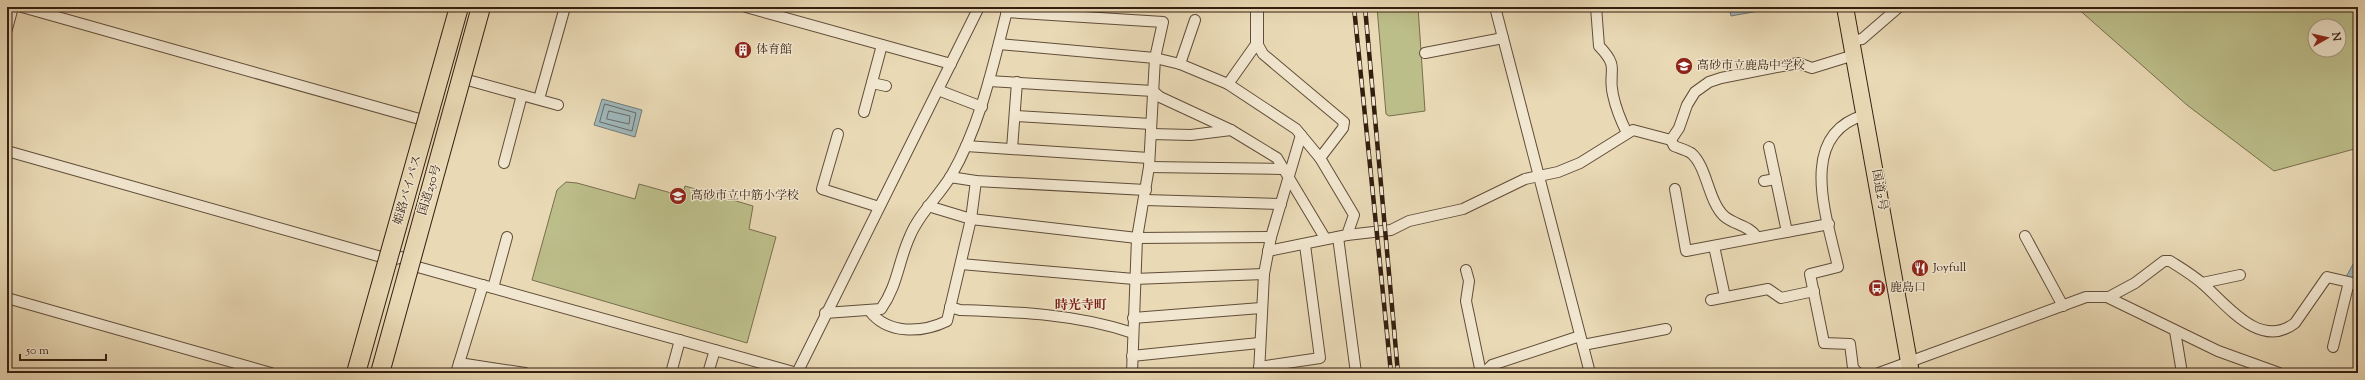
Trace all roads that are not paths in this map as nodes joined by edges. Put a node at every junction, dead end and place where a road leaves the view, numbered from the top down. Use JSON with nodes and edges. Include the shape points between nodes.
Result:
{"nodes":[{"id":1,"x":13,"y":7,"type":"edge"},
{"id":2,"x":22,"y":7,"type":"edge"},
{"id":3,"x":459,"y":7,"type":"edge"},
{"id":4,"x":465,"y":7,"type":"edge"},
{"id":5,"x":481,"y":7,"type":"edge"},
{"id":6,"x":486,"y":7,"type":"edge"},
{"id":7,"x":565,"y":7,"type":"edge"},
{"id":8,"x":746,"y":7,"type":"edge"},
{"id":9,"x":979,"y":7,"type":"edge"},
{"id":10,"x":1256,"y":7,"type":"edge"},
{"id":11,"x":1495,"y":7,"type":"edge"},
{"id":12,"x":1596,"y":7,"type":"edge"},
{"id":13,"x":1845,"y":7,"type":"edge"},
{"id":14,"x":1899,"y":7,"type":"edge"},
{"id":15,"x":1007,"y":9,"type":"edge"},
{"id":16,"x":1195,"y":20,"type":"dead end"},
{"id":17,"x":7,"y":29,"type":"edge"},
{"id":18,"x":1503,"y":38,"type":"junction"},
{"id":19,"x":1257,"y":43,"type":"junction"},
{"id":20,"x":882,"y":44,"type":"junction"},
{"id":21,"x":999,"y":44,"type":"junction"},
{"id":22,"x":1853,"y":48,"type":"junction"},
{"id":23,"x":1425,"y":53,"type":"dead end"},
{"id":24,"x":1155,"y":58,"type":"junction"},
{"id":25,"x":951,"y":64,"type":"junction"},
{"id":26,"x":1180,"y":64,"type":"junction"},
{"id":27,"x":464,"y":79,"type":"junction"},
{"id":28,"x":989,"y":81,"type":"junction"},
{"id":29,"x":1017,"y":82,"type":"junction"},
{"id":30,"x":872,"y":84,"type":"junction"},
{"id":31,"x":1228,"y":84,"type":"junction"},
{"id":32,"x":886,"y":86,"type":"dead end"},
{"id":33,"x":938,"y":90,"type":"junction"},
{"id":34,"x":1153,"y":91,"type":"junction"},
{"id":35,"x":522,"y":95,"type":"junction"},
{"id":36,"x":539,"y":99,"type":"junction"},
{"id":37,"x":558,"y":105,"type":"dead end"},
{"id":38,"x":982,"y":107,"type":"junction"},
{"id":39,"x":864,"y":112,"type":"dead end"},
{"id":40,"x":1865,"y":115,"type":"junction"},
{"id":41,"x":1016,"y":116,"type":"junction"},
{"id":42,"x":431,"y":122,"type":"junction"},
{"id":43,"x":1151,"y":129,"type":"junction"},
{"id":44,"x":1231,"y":130,"type":"junction"},
{"id":45,"x":1628,"y":133,"type":"junction"},
{"id":46,"x":838,"y":134,"type":"dead end"},
{"id":47,"x":1301,"y":135,"type":"junction"},
{"id":48,"x":1672,"y":140,"type":"junction"},
{"id":49,"x":966,"y":146,"type":"junction"},
{"id":50,"x":1769,"y":147,"type":"dead end"},
{"id":51,"x":1012,"y":149,"type":"junction"},
{"id":52,"x":7,"y":151,"type":"edge"},
{"id":53,"x":1320,"y":158,"type":"junction"},
{"id":54,"x":1149,"y":162,"type":"junction"},
{"id":55,"x":504,"y":163,"type":"dead end"},
{"id":56,"x":1286,"y":173,"type":"junction"},
{"id":57,"x":1539,"y":176,"type":"junction"},
{"id":58,"x":950,"y":177,"type":"junction"},
{"id":59,"x":1776,"y":179,"type":"junction"},
{"id":60,"x":976,"y":181,"type":"junction"},
{"id":61,"x":1764,"y":182,"type":"dead end"},
{"id":62,"x":1675,"y":189,"type":"dead end"},
{"id":63,"x":1145,"y":195,"type":"junction"},
{"id":64,"x":1281,"y":204,"type":"junction"},
{"id":65,"x":928,"y":206,"type":"junction"},
{"id":66,"x":879,"y":207,"type":"junction"},
{"id":67,"x":971,"y":219,"type":"junction"},
{"id":68,"x":1829,"y":224,"type":"junction"},
{"id":69,"x":1787,"y":232,"type":"junction"},
{"id":70,"x":1343,"y":236,"type":"junction"},
{"id":71,"x":2025,"y":236,"type":"dead end"},
{"id":72,"x":1271,"y":237,"type":"junction"},
{"id":73,"x":1757,"y":237,"type":"junction"},
{"id":74,"x":507,"y":238,"type":"dead end"},
{"id":75,"x":1137,"y":238,"type":"junction"},
{"id":76,"x":1325,"y":238,"type":"junction"},
{"id":77,"x":1305,"y":245,"type":"junction"},
{"id":78,"x":1714,"y":246,"type":"junction"},
{"id":79,"x":1268,"y":251,"type":"junction"},
{"id":80,"x":400,"y":262,"type":"junction"},
{"id":81,"x":961,"y":264,"type":"junction"},
{"id":82,"x":1466,"y":270,"type":"dead end"},
{"id":83,"x":1264,"y":274,"type":"junction"},
{"id":84,"x":2240,"y":275,"type":"dead end"},
{"id":85,"x":1134,"y":279,"type":"junction"},
{"id":86,"x":2202,"y":283,"type":"junction"},
{"id":87,"x":2355,"y":284,"type":"edge"},
{"id":88,"x":488,"y":287,"type":"junction"},
{"id":89,"x":1814,"y":292,"type":"junction"},
{"id":90,"x":1725,"y":297,"type":"junction"},
{"id":91,"x":2109,"y":297,"type":"junction"},
{"id":92,"x":7,"y":298,"type":"edge"},
{"id":93,"x":1711,"y":300,"type":"dead end"},
{"id":94,"x":2063,"y":306,"type":"junction"},
{"id":95,"x":950,"y":307,"type":"junction"},
{"id":96,"x":1261,"y":308,"type":"junction"},
{"id":97,"x":869,"y":310,"type":"junction"},
{"id":98,"x":825,"y":313,"type":"junction"},
{"id":99,"x":1133,"y":318,"type":"junction"},
{"id":100,"x":1666,"y":328,"type":"dead end"},
{"id":101,"x":2175,"y":331,"type":"junction"},
{"id":102,"x":1133,"y":333,"type":"junction"},
{"id":103,"x":680,"y":340,"type":"junction"},
{"id":104,"x":1582,"y":340,"type":"junction"},
{"id":105,"x":1259,"y":343,"type":"junction"},
{"id":106,"x":2333,"y":347,"type":"dead end"},
{"id":107,"x":715,"y":350,"type":"junction"},
{"id":108,"x":1132,"y":356,"type":"junction"},
{"id":109,"x":459,"y":362,"type":"junction"},
{"id":110,"x":1910,"y":367,"type":"edge"},
{"id":111,"x":1259,"y":370,"type":"edge"},
{"id":112,"x":271,"y":373,"type":"edge"},
{"id":113,"x":356,"y":373,"type":"edge"},
{"id":114,"x":362,"y":373,"type":"edge"},
{"id":115,"x":376,"y":373,"type":"edge"},
{"id":116,"x":380,"y":373,"type":"edge"},
{"id":117,"x":456,"y":373,"type":"edge"},
{"id":118,"x":525,"y":373,"type":"edge"},
{"id":119,"x":671,"y":373,"type":"edge"},
{"id":120,"x":708,"y":373,"type":"edge"},
{"id":121,"x":797,"y":373,"type":"edge"},
{"id":122,"x":1132,"y":373,"type":"edge"},
{"id":123,"x":1356,"y":373,"type":"edge"},
{"id":124,"x":1482,"y":373,"type":"edge"},
{"id":125,"x":1590,"y":373,"type":"edge"},
{"id":126,"x":1858,"y":373,"type":"edge"},
{"id":127,"x":1878,"y":373,"type":"edge"},
{"id":128,"x":2182,"y":373,"type":"edge"},
{"id":129,"x":2279,"y":373,"type":"edge"}],
"edges":[{"from":1,"to":17,"type":"street"},
{"from":2,"to":42,"type":"street"},
{"from":3,"to":113,"type":"highway","name":"姫路バイパス","bridge":true},
{"from":4,"to":42,"type":"highway","name":"国道250号"},
{"from":5,"to":116,"type":"highway","name":"姫路バイパス","bridge":true},
{"from":6,"to":27,"type":"highway","name":"国道250号"},
{"from":7,"to":36,"type":"street"},
{"from":8,"to":20,"type":"street"},
{"from":9,"to":25,"type":"street"},
{"from":10,"to":19,"type":"street"},
{"from":11,"to":18,"type":"street"},
{"from":12,"to":45,"type":"street","via":[[1599,46],[1612,62],[1612,93],[1617,113]]},
{"from":13,"to":22,"type":"highway","name":"国道2号"},
{"from":14,"to":22,"type":"street"},
{"from":15,"to":21,"type":"street"},
{"from":15,"to":24,"type":"street","via":[[1163,22]]},
{"from":16,"to":26,"type":"street"},
{"from":18,"to":23,"type":"street"},
{"from":18,"to":57,"type":"street"},
{"from":19,"to":31,"type":"street"},
{"from":19,"to":53,"type":"street","via":[[1263,54],[1344,122],[1344,128]]},
{"from":20,"to":25,"type":"street"},
{"from":20,"to":30,"type":"street"},
{"from":21,"to":24,"type":"street"},
{"from":21,"to":28,"type":"street"},
{"from":22,"to":40,"type":"highway","name":"国道2号"},
{"from":22,"to":48,"type":"street","via":[[1812,68],[1798,64],[1709,82],[1695,92]]},
{"from":24,"to":26,"type":"street"},
{"from":24,"to":34,"type":"street"},
{"from":25,"to":33,"type":"street"},
{"from":26,"to":31,"type":"street"},
{"from":27,"to":35,"type":"street"},
{"from":27,"to":80,"type":"highway","name":"国道250号"},
{"from":28,"to":29,"type":"street"},
{"from":28,"to":38,"type":"street"},
{"from":29,"to":34,"type":"street"},
{"from":29,"to":41,"type":"street"},
{"from":30,"to":32,"type":"street"},
{"from":30,"to":39,"type":"street"},
{"from":31,"to":47,"type":"street","via":[[1296,129]]},
{"from":33,"to":38,"type":"street"},
{"from":33,"to":66,"type":"street"},
{"from":34,"to":43,"type":"street"},
{"from":34,"to":44,"type":"street","via":[[1160,97]]},
{"from":35,"to":36,"type":"street"},
{"from":35,"to":55,"type":"street"},
{"from":36,"to":37,"type":"street"},
{"from":38,"to":49,"type":"street"},
{"from":40,"to":68,"type":"street","via":[[1851,119],[1838,129],[1824,152],[1821,184]]},
{"from":40,"to":110,"type":"highway","name":"国道2号"},
{"from":41,"to":43,"type":"street"},
{"from":41,"to":51,"type":"street"},
{"from":42,"to":80,"type":"highway","name":"国道250号"},
{"from":43,"to":44,"type":"street","via":[[1198,134]]},
{"from":43,"to":54,"type":"street"},
{"from":44,"to":56,"type":"street","via":[[1277,158]]},
{"from":45,"to":48,"type":"street","via":[[1633,130]]},
{"from":45,"to":57,"type":"street","via":[[1580,163]]},
{"from":46,"to":66,"type":"street","via":[[822,189]]},
{"from":47,"to":53,"type":"street"},
{"from":47,"to":56,"type":"street"},
{"from":48,"to":73,"type":"street","via":[[1674,146],[1695,158],[1717,207],[1724,216],[1752,231]]},
{"from":49,"to":51,"type":"street"},
{"from":49,"to":58,"type":"street"},
{"from":50,"to":59,"type":"street"},
{"from":51,"to":54,"type":"street"},
{"from":52,"to":80,"type":"street"},
{"from":53,"to":70,"type":"street","via":[[1354,215]]},
{"from":54,"to":56,"type":"street"},
{"from":54,"to":63,"type":"street"},
{"from":56,"to":64,"type":"street"},
{"from":56,"to":76,"type":"street"},
{"from":57,"to":70,"type":"street","via":[[1506,186],[1463,209],[1409,221],[1391,230]]},
{"from":57,"to":104,"type":"street"},
{"from":58,"to":60,"type":"street"},
{"from":58,"to":65,"type":"street"},
{"from":59,"to":61,"type":"street"},
{"from":59,"to":69,"type":"street"},
{"from":60,"to":63,"type":"street"},
{"from":60,"to":67,"type":"street"},
{"from":62,"to":78,"type":"street","via":[[1686,251]]},
{"from":63,"to":64,"type":"street"},
{"from":63,"to":75,"type":"street"},
{"from":64,"to":72,"type":"street"},
{"from":65,"to":67,"type":"street"},
{"from":65,"to":97,"type":"street","via":[[910,236],[892,294],[881,309]]},
{"from":66,"to":98,"type":"street"},
{"from":67,"to":75,"type":"street"},
{"from":67,"to":81,"type":"street"},
{"from":68,"to":69,"type":"street"},
{"from":68,"to":89,"type":"street","via":[[1838,267],[1810,274]]},
{"from":69,"to":73,"type":"street"},
{"from":70,"to":76,"type":"street"},
{"from":70,"to":123,"type":"street"},
{"from":71,"to":94,"type":"street"},
{"from":72,"to":75,"type":"street"},
{"from":72,"to":79,"type":"street"},
{"from":73,"to":78,"type":"street"},
{"from":74,"to":88,"type":"street"},
{"from":75,"to":85,"type":"street"},
{"from":76,"to":77,"type":"street"},
{"from":77,"to":79,"type":"street"},
{"from":77,"to":111,"type":"street","via":[[1320,358]]},
{"from":78,"to":90,"type":"street"},
{"from":79,"to":83,"type":"street"},
{"from":80,"to":88,"type":"street"},
{"from":80,"to":114,"type":"highway","name":"国道250号"},
{"from":80,"to":115,"type":"highway","name":"国道250号"},
{"from":81,"to":85,"type":"street"},
{"from":81,"to":95,"type":"street"},
{"from":82,"to":124,"type":"street","via":[[1469,281],[1466,301]]},
{"from":83,"to":85,"type":"street"},
{"from":83,"to":96,"type":"street"},
{"from":84,"to":86,"type":"street"},
{"from":85,"to":99,"type":"street"},
{"from":86,"to":87,"type":"street","via":[[2238,318],[2269,332],[2288,329],[2295,323],[2327,277]]},
{"from":86,"to":91,"type":"street","via":[[2170,261],[2164,261],[2135,283]]},
{"from":87,"to":106,"type":"street","via":[[2348,286]]},
{"from":88,"to":103,"type":"street"},
{"from":88,"to":109,"type":"street"},
{"from":89,"to":90,"type":"street","via":[[1781,298],[1768,289]]},
{"from":89,"to":126,"type":"street","via":[[1824,343],[1850,344],[1853,368]]},
{"from":90,"to":93,"type":"street"},
{"from":91,"to":94,"type":"street","via":[[2086,297]]},
{"from":91,"to":101,"type":"street"},
{"from":92,"to":112,"type":"street"},
{"from":94,"to":110,"type":"street"},
{"from":95,"to":97,"type":"street","via":[[947,321],[936,326],[913,329],[888,327],[876,320]]},
{"from":95,"to":102,"type":"street","via":[[960,310],[1032,312],[1104,324]]},
{"from":96,"to":99,"type":"street"},
{"from":96,"to":105,"type":"street"},
{"from":97,"to":98,"type":"street"},
{"from":98,"to":121,"type":"street"},
{"from":99,"to":102,"type":"street"},
{"from":100,"to":104,"type":"street"},
{"from":101,"to":128,"type":"street"},
{"from":101,"to":129,"type":"street","via":[[2218,351]]},
{"from":102,"to":108,"type":"street"},
{"from":103,"to":107,"type":"street"},
{"from":103,"to":119,"type":"street"},
{"from":104,"to":124,"type":"street","via":[[1492,365]]},
{"from":104,"to":125,"type":"street"},
{"from":105,"to":108,"type":"street"},
{"from":105,"to":111,"type":"street"},
{"from":107,"to":120,"type":"street"},
{"from":107,"to":121,"type":"street"},
{"from":108,"to":122,"type":"street"},
{"from":109,"to":117,"type":"street"},
{"from":109,"to":118,"type":"street"},
{"from":110,"to":127,"type":"street"}]}
